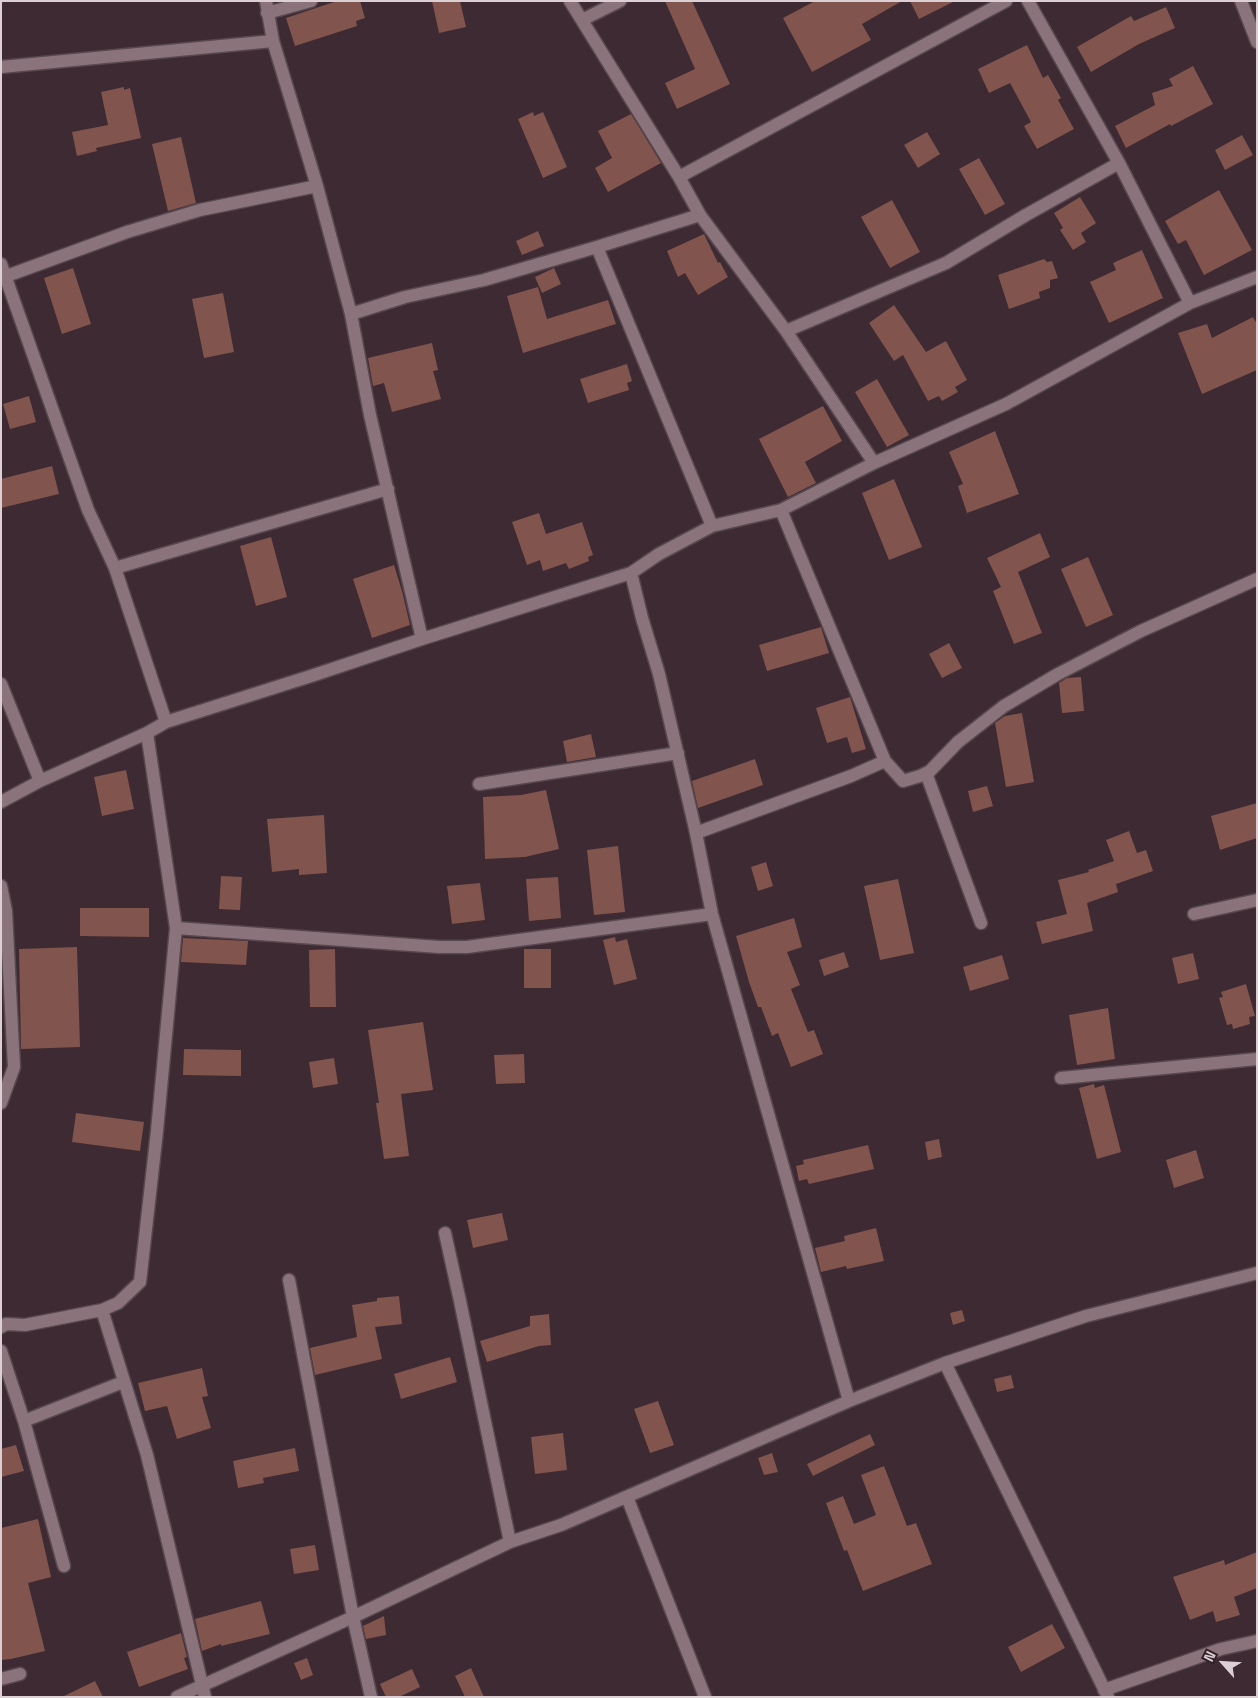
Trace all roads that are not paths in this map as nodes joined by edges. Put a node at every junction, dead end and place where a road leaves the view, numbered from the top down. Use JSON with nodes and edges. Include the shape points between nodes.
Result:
{"nodes":[{"id":1,"x":311,"y":1,"type":"edge"},
{"id":2,"x":570,"y":1,"type":"edge"},
{"id":3,"x":620,"y":1,"type":"edge"},
{"id":4,"x":1006,"y":1,"type":"edge"},
{"id":5,"x":1028,"y":1,"type":"edge"},
{"id":6,"x":1241,"y":1,"type":"edge"},
{"id":7,"x":267,"y":7,"type":"edge"},
{"id":8,"x":582,"y":20,"type":"junction"},
{"id":9,"x":273,"y":41,"type":"junction"},
{"id":10,"x":1257,"y":42,"type":"edge"},
{"id":11,"x":1,"y":67,"type":"edge"},
{"id":12,"x":1119,"y":163,"type":"junction"},
{"id":13,"x":679,"y":177,"type":"junction"},
{"id":14,"x":317,"y":186,"type":"junction"},
{"id":15,"x":700,"y":215,"type":"junction"},
{"id":16,"x":597,"y":248,"type":"junction"},
{"id":17,"x":1,"y":264,"type":"edge"},
{"id":18,"x":4,"y":277,"type":"edge"},
{"id":19,"x":1257,"y":277,"type":"edge"},
{"id":20,"x":1190,"y":303,"type":"junction"},
{"id":21,"x":351,"y":314,"type":"junction"},
{"id":22,"x":786,"y":331,"type":"junction"},
{"id":23,"x":874,"y":463,"type":"junction"},
{"id":24,"x":388,"y":489,"type":"junction"},
{"id":25,"x":781,"y":510,"type":"junction"},
{"id":26,"x":712,"y":526,"type":"junction"},
{"id":27,"x":115,"y":568,"type":"junction"},
{"id":28,"x":631,"y":573,"type":"junction"},
{"id":29,"x":1257,"y":579,"type":"edge"},
{"id":30,"x":422,"y":639,"type":"junction"},
{"id":31,"x":1,"y":684,"type":"edge"},
{"id":32,"x":166,"y":722,"type":"junction"},
{"id":33,"x":147,"y":734,"type":"junction"},
{"id":34,"x":678,"y":753,"type":"junction"},
{"id":35,"x":885,"y":761,"type":"junction"},
{"id":36,"x":926,"y":773,"type":"junction"},
{"id":37,"x":40,"y":781,"type":"junction"},
{"id":38,"x":479,"y":784,"type":"dead end"},
{"id":39,"x":1,"y":802,"type":"edge"},
{"id":40,"x":696,"y":833,"type":"junction"},
{"id":41,"x":1,"y":886,"type":"edge"},
{"id":42,"x":1257,"y":900,"type":"edge"},
{"id":43,"x":712,"y":914,"type":"junction"},
{"id":44,"x":1194,"y":914,"type":"dead end"},
{"id":45,"x":982,"y":923,"type":"dead end"},
{"id":46,"x":176,"y":928,"type":"junction"},
{"id":47,"x":1257,"y":1059,"type":"edge"},
{"id":48,"x":1061,"y":1078,"type":"dead end"},
{"id":49,"x":1,"y":1103,"type":"edge"},
{"id":50,"x":445,"y":1233,"type":"dead end"},
{"id":51,"x":1257,"y":1273,"type":"edge"},
{"id":52,"x":289,"y":1280,"type":"dead end"},
{"id":53,"x":102,"y":1310,"type":"junction"},
{"id":54,"x":1,"y":1327,"type":"edge"},
{"id":55,"x":1,"y":1351,"type":"edge"},
{"id":56,"x":945,"y":1363,"type":"junction"},
{"id":57,"x":124,"y":1382,"type":"junction"},
{"id":58,"x":849,"y":1401,"type":"junction"},
{"id":59,"x":24,"y":1421,"type":"junction"},
{"id":60,"x":627,"y":1497,"type":"junction"},
{"id":61,"x":510,"y":1542,"type":"junction"},
{"id":62,"x":64,"y":1566,"type":"dead end"},
{"id":63,"x":353,"y":1617,"type":"junction"},
{"id":64,"x":1257,"y":1641,"type":"edge"},
{"id":65,"x":20,"y":1674,"type":"dead end"},
{"id":66,"x":1,"y":1679,"type":"edge"},
{"id":67,"x":204,"y":1691,"type":"edge"},
{"id":68,"x":1106,"y":1693,"type":"edge"},
{"id":69,"x":177,"y":1697,"type":"edge"},
{"id":70,"x":371,"y":1697,"type":"edge"},
{"id":71,"x":705,"y":1697,"type":"edge"}],
"edges":[{"from":1,"to":7,"type":"street"},
{"from":2,"to":8,"type":"street"},
{"from":3,"to":8,"type":"street"},
{"from":4,"to":13,"type":"street"},
{"from":5,"to":12,"type":"street"},
{"from":6,"to":10,"type":"street"},
{"from":7,"to":9,"type":"street"},
{"from":8,"to":13,"type":"street"},
{"from":9,"to":11,"type":"street"},
{"from":9,"to":14,"type":"street"},
{"from":12,"to":20,"type":"street"},
{"from":12,"to":22,"type":"street","via":[[946,263]]},
{"from":13,"to":15,"type":"street"},
{"from":14,"to":18,"type":"street","via":[[200,210],[127,232]]},
{"from":14,"to":21,"type":"street"},
{"from":15,"to":16,"type":"street"},
{"from":15,"to":22,"type":"street"},
{"from":16,"to":21,"type":"street"},
{"from":16,"to":26,"type":"street"},
{"from":17,"to":18,"type":"street"},
{"from":18,"to":27,"type":"street","via":[[88,510]]},
{"from":19,"to":20,"type":"street"},
{"from":20,"to":23,"type":"street","via":[[1006,404]]},
{"from":21,"to":24,"type":"street"},
{"from":22,"to":23,"type":"street"},
{"from":23,"to":25,"type":"street"},
{"from":24,"to":27,"type":"street"},
{"from":24,"to":30,"type":"street"},
{"from":25,"to":26,"type":"street"},
{"from":25,"to":35,"type":"street"},
{"from":26,"to":28,"type":"street"},
{"from":27,"to":32,"type":"street"},
{"from":28,"to":30,"type":"street"},
{"from":28,"to":34,"type":"street"},
{"from":29,"to":36,"type":"street","via":[[1141,631],[1050,679],[1004,706],[958,742]]},
{"from":30,"to":32,"type":"street"},
{"from":31,"to":37,"type":"street"},
{"from":32,"to":33,"type":"street"},
{"from":33,"to":37,"type":"street"},
{"from":33,"to":46,"type":"street"},
{"from":34,"to":38,"type":"street"},
{"from":34,"to":40,"type":"street"},
{"from":35,"to":36,"type":"street","via":[[903,781]]},
{"from":35,"to":40,"type":"street"},
{"from":36,"to":45,"type":"street"},
{"from":37,"to":39,"type":"street"},
{"from":40,"to":43,"type":"street"},
{"from":41,"to":49,"type":"street","via":[[6,911],[14,1067]]},
{"from":42,"to":44,"type":"street"},
{"from":43,"to":46,"type":"street","via":[[467,947]]},
{"from":43,"to":58,"type":"street"},
{"from":46,"to":53,"type":"street","via":[[140,1282],[118,1303]]},
{"from":47,"to":48,"type":"street"},
{"from":50,"to":61,"type":"street"},
{"from":51,"to":56,"type":"street","via":[[1086,1316]]},
{"from":52,"to":63,"type":"street"},
{"from":53,"to":54,"type":"street"},
{"from":53,"to":57,"type":"street"},
{"from":55,"to":59,"type":"street"},
{"from":56,"to":58,"type":"street"},
{"from":56,"to":68,"type":"street"},
{"from":57,"to":59,"type":"street"},
{"from":57,"to":67,"type":"street","via":[[147,1455]]},
{"from":58,"to":60,"type":"street"},
{"from":59,"to":62,"type":"street"},
{"from":60,"to":61,"type":"street"},
{"from":60,"to":71,"type":"street"},
{"from":61,"to":63,"type":"street"},
{"from":63,"to":67,"type":"street"},
{"from":63,"to":70,"type":"street"},
{"from":64,"to":68,"type":"street","via":[[1220,1649]]},
{"from":65,"to":66,"type":"street"},
{"from":67,"to":69,"type":"street"}]}
